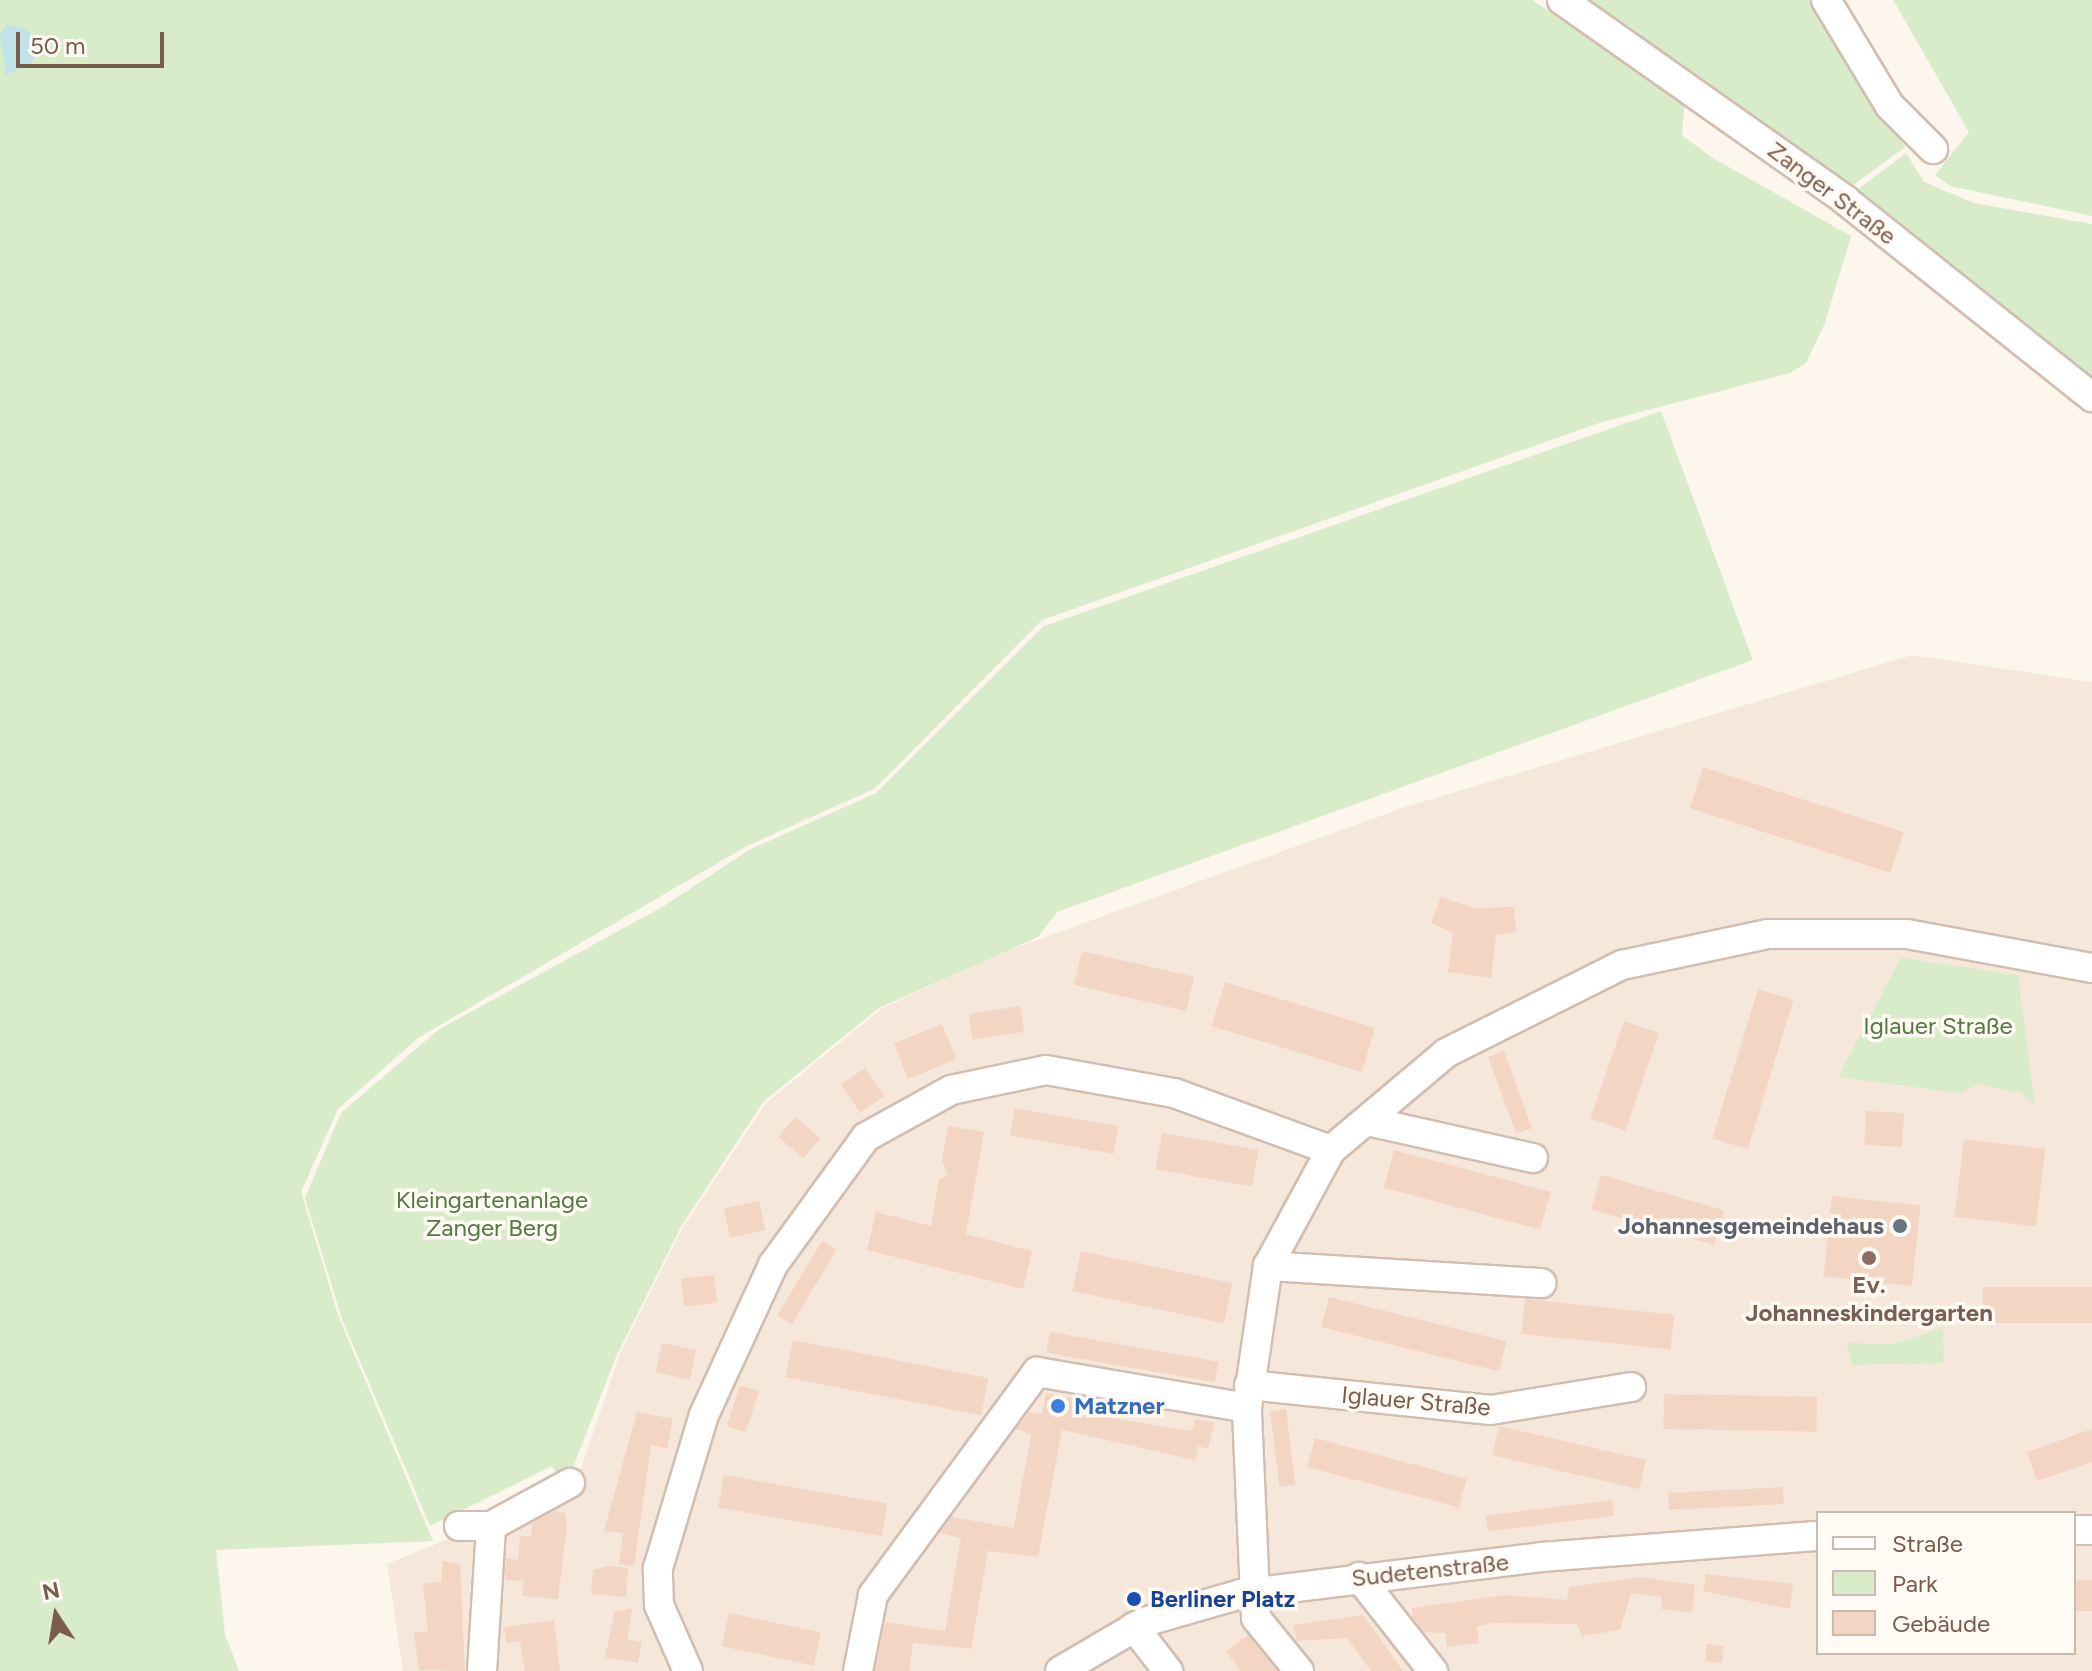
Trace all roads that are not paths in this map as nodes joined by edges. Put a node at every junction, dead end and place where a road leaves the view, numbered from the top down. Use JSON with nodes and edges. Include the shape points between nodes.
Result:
{"nodes":[{"id":1,"x":1562,"y":0,"type":"edge"},
{"id":2,"x":1826,"y":0,"type":"edge"},
{"id":3,"x":1933,"y":149,"type":"dead end"},
{"id":4,"x":2092,"y":397,"type":"edge"},
{"id":5,"x":2092,"y":968,"type":"edge"},
{"id":6,"x":1367,"y":1121,"type":"junction"},
{"id":7,"x":1331,"y":1150,"type":"junction"},
{"id":8,"x":1533,"y":1158,"type":"dead end"},
{"id":9,"x":1268,"y":1266,"type":"junction"},
{"id":10,"x":1541,"y":1283,"type":"dead end"},
{"id":11,"x":1631,"y":1387,"type":"dead end"},
{"id":12,"x":1248,"y":1397,"type":"junction"},
{"id":13,"x":570,"y":1483,"type":"dead end"},
{"id":14,"x":459,"y":1526,"type":"dead end"},
{"id":15,"x":491,"y":1526,"type":"junction"},
{"id":16,"x":1816,"y":1536,"type":"edge"},
{"id":17,"x":1359,"y":1577,"type":"junction"},
{"id":18,"x":1254,"y":1592,"type":"junction"},
{"id":19,"x":1134,"y":1627,"type":"junction"},
{"id":20,"x":482,"y":1671,"type":"edge"},
{"id":21,"x":688,"y":1671,"type":"edge"},
{"id":22,"x":858,"y":1671,"type":"edge"},
{"id":23,"x":1060,"y":1671,"type":"edge"},
{"id":24,"x":1168,"y":1671,"type":"edge"},
{"id":25,"x":1299,"y":1671,"type":"edge"},
{"id":26,"x":1433,"y":1671,"type":"edge"}],
"edges":[{"from":1,"to":4,"type":"street","name":"Zanger Straße","via":[[1845,200]]},
{"from":2,"to":3,"type":"street","via":[[1890,106]]},
{"from":5,"to":6,"type":"street","via":[[1907,934],[1753,937],[1622,965],[1446,1053]]},
{"from":6,"to":7,"type":"street"},
{"from":6,"to":8,"type":"street"},
{"from":7,"to":9,"type":"street"},
{"from":7,"to":21,"type":"street","via":[[1174,1093],[1046,1070],[951,1090],[866,1137],[773,1265],[704,1415],[658,1568],[659,1605]]},
{"from":9,"to":10,"type":"street"},
{"from":9,"to":12,"type":"street"},
{"from":11,"to":12,"type":"street","name":"Iglauer Straße","via":[[1491,1410]]},
{"from":12,"to":18,"type":"street"},
{"from":12,"to":22,"type":"street","via":[[1037,1372],[873,1595]]},
{"from":13,"to":15,"type":"street"},
{"from":14,"to":15,"type":"street"},
{"from":15,"to":20,"type":"street"},
{"from":16,"to":17,"type":"street","name":"Sudetenstraße"},
{"from":17,"to":18,"type":"street","name":"Sudetenstraße"},
{"from":17,"to":26,"type":"street"},
{"from":18,"to":19,"type":"street","name":"Sudetenstraße"},
{"from":18,"to":25,"type":"street","via":[[1256,1618]]},
{"from":19,"to":23,"type":"street","name":"Sudetenstraße"},
{"from":19,"to":24,"type":"street"}]}
